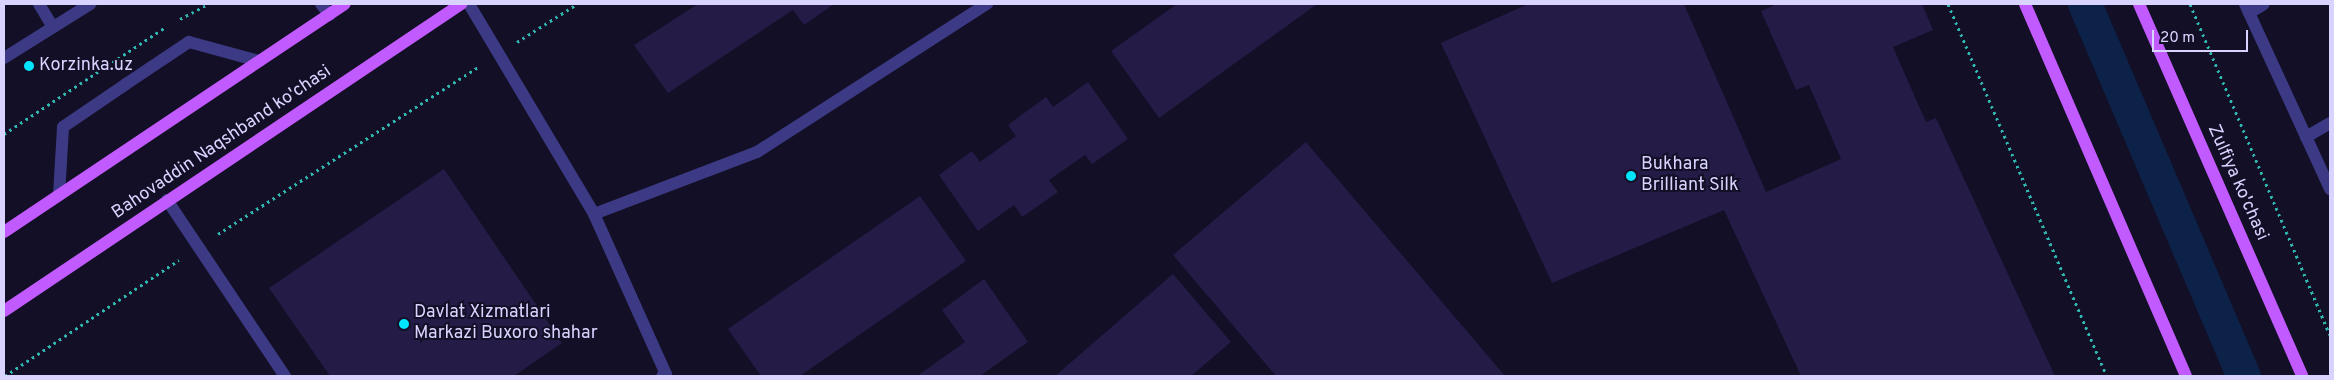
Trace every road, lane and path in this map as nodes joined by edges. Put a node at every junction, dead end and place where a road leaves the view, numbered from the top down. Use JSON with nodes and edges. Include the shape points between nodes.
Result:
{"nodes":[{"id":1,"x":39,"y":4,"type":"edge"},
{"id":2,"x":90,"y":4,"type":"edge"},
{"id":3,"x":208,"y":4,"type":"edge"},
{"id":4,"x":320,"y":4,"type":"edge"},
{"id":5,"x":346,"y":4,"type":"edge"},
{"id":6,"x":460,"y":4,"type":"edge"},
{"id":7,"x":469,"y":4,"type":"edge"},
{"id":8,"x":577,"y":4,"type":"edge"},
{"id":9,"x":987,"y":4,"type":"edge"},
{"id":10,"x":1948,"y":4,"type":"edge"},
{"id":11,"x":2025,"y":4,"type":"edge"},
{"id":12,"x":2140,"y":4,"type":"edge"},
{"id":13,"x":2190,"y":4,"type":"edge"},
{"id":14,"x":2264,"y":4,"type":"edge"},
{"id":15,"x":2247,"y":8,"type":"edge"},
{"id":16,"x":330,"y":15,"type":"junction"},
{"id":17,"x":176,"y":21,"type":"dead end"},
{"id":18,"x":168,"y":26,"type":"dead end"},
{"id":19,"x":53,"y":27,"type":"junction"},
{"id":20,"x":499,"y":54,"type":"junction"},
{"id":21,"x":4,"y":58,"type":"edge"},
{"id":22,"x":259,"y":61,"type":"junction"},
{"id":23,"x":2330,"y":123,"type":"edge"},
{"id":24,"x":4,"y":134,"type":"edge"},
{"id":25,"x":2306,"y":137,"type":"junction"},
{"id":26,"x":2330,"y":189,"type":"edge"},
{"id":27,"x":59,"y":195,"type":"junction"},
{"id":28,"x":167,"y":200,"type":"junction"},
{"id":29,"x":594,"y":214,"type":"junction"},
{"id":30,"x":4,"y":232,"type":"edge"},
{"id":31,"x":199,"y":247,"type":"junction"},
{"id":32,"x":4,"y":311,"type":"edge"},
{"id":33,"x":2330,"y":335,"type":"edge"},
{"id":34,"x":5,"y":376,"type":"edge"},
{"id":35,"x":285,"y":376,"type":"edge"},
{"id":36,"x":662,"y":376,"type":"edge"},
{"id":37,"x":2107,"y":376,"type":"edge"},
{"id":38,"x":2186,"y":376,"type":"edge"},
{"id":39,"x":2302,"y":376,"type":"edge"}],
"edges":[{"from":1,"to":19,"type":"street"},
{"from":2,"to":19,"type":"street"},
{"from":3,"to":17,"type":"path"},
{"from":4,"to":16,"type":"street"},
{"from":5,"to":16,"type":"main road"},
{"from":6,"to":28,"type":"main road","name":"Bahovaddin Naqshband ko'chasi"},
{"from":7,"to":20,"type":"street"},
{"from":8,"to":20,"type":"path"},
{"from":9,"to":29,"type":"street","via":[[757,152]]},
{"from":10,"to":37,"type":"path"},
{"from":11,"to":38,"type":"main road"},
{"from":12,"to":39,"type":"main road","name":"Zulfiya ko'chasi"},
{"from":13,"to":33,"type":"path"},
{"from":14,"to":15,"type":"street"},
{"from":15,"to":25,"type":"street"},
{"from":16,"to":22,"type":"main road"},
{"from":18,"to":24,"type":"path"},
{"from":19,"to":21,"type":"street"},
{"from":20,"to":29,"type":"street"},
{"from":20,"to":31,"type":"path"},
{"from":22,"to":27,"type":"main road"},
{"from":22,"to":27,"type":"street","via":[[189,42],[63,127]]},
{"from":23,"to":25,"type":"street"},
{"from":25,"to":26,"type":"street"},
{"from":27,"to":30,"type":"main road"},
{"from":28,"to":31,"type":"street"},
{"from":28,"to":32,"type":"main road","name":"Bahovaddin Naqshband ko'chasi"},
{"from":29,"to":36,"type":"street","via":[[666,374]]},
{"from":31,"to":34,"type":"path"},
{"from":31,"to":35,"type":"street"}]}
